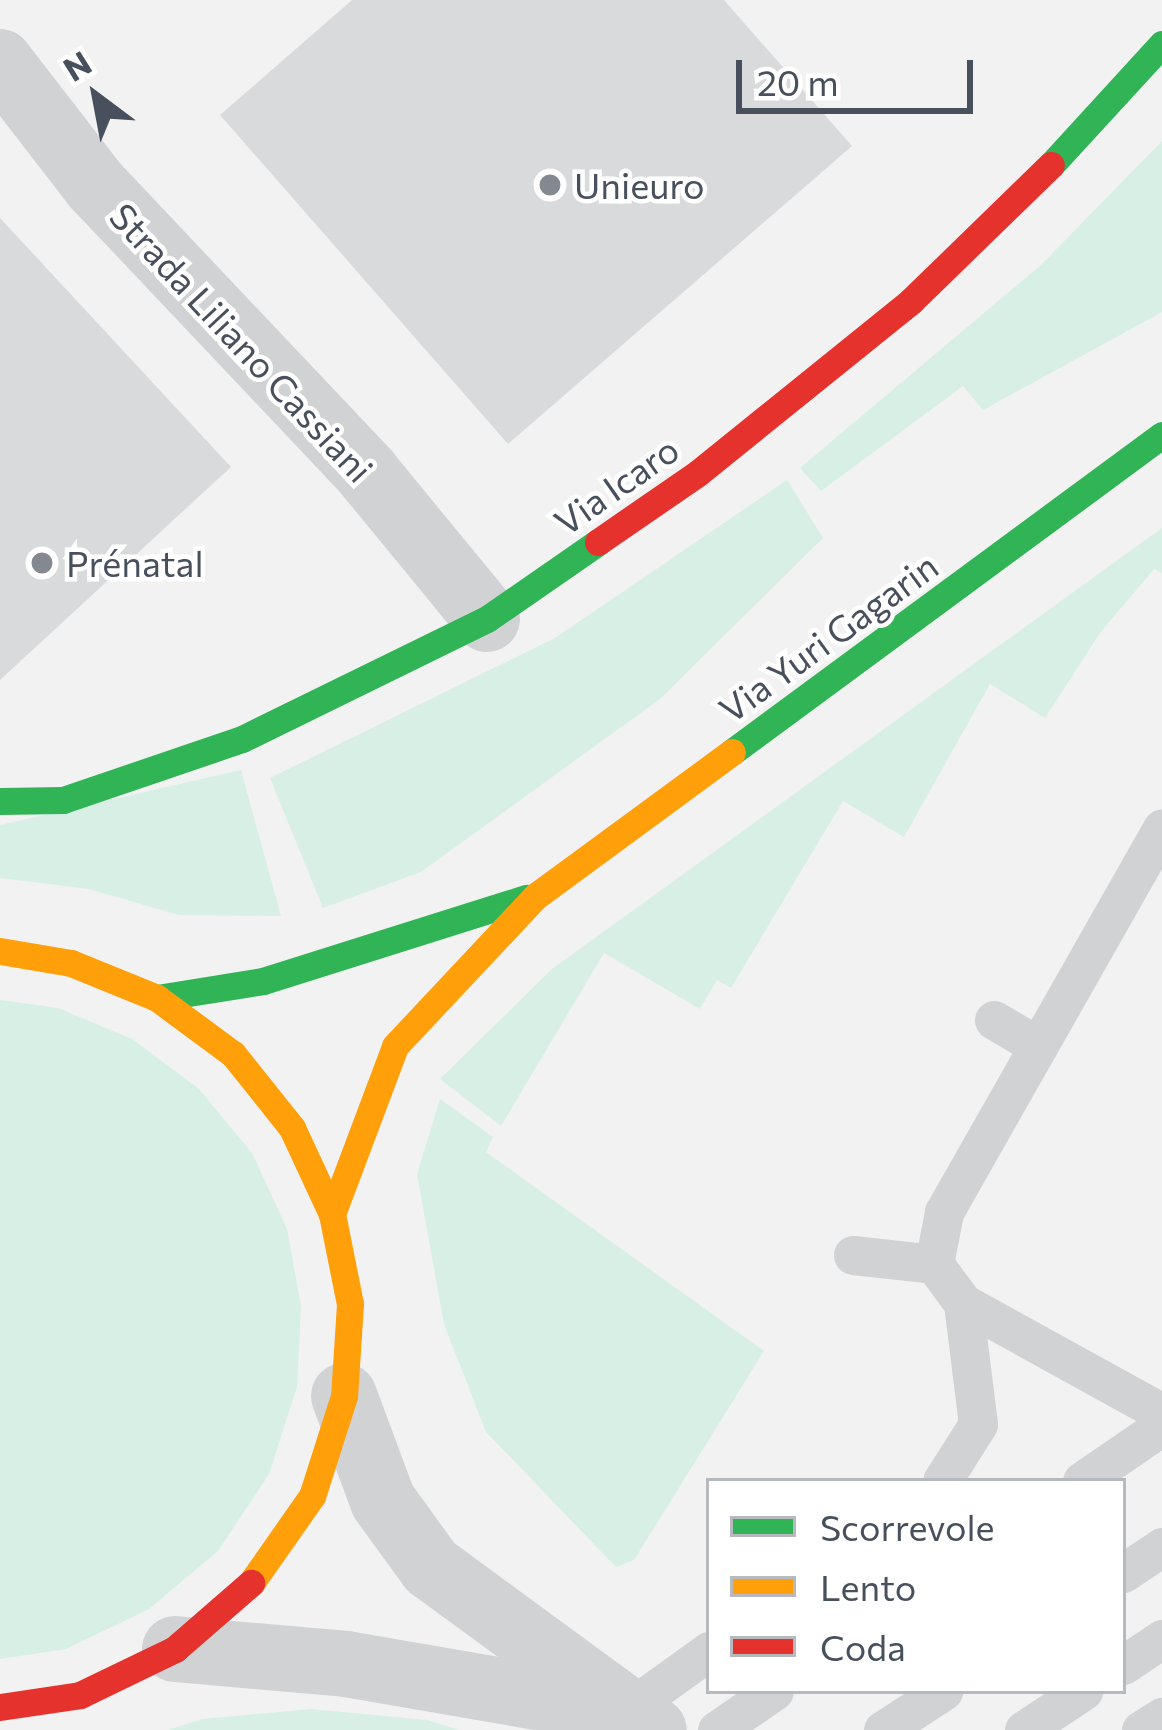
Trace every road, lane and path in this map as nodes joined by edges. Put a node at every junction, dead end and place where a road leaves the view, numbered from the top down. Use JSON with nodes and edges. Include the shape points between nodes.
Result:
{"nodes":[{"id":1,"x":1162,"y":44,"type":"edge"},
{"id":2,"x":0,"y":62,"type":"edge"},
{"id":3,"x":1162,"y":436,"type":"edge"},
{"id":4,"x":487,"y":619,"type":"junction"},
{"id":5,"x":0,"y":801,"type":"edge"},
{"id":6,"x":1162,"y":830,"type":"edge"},
{"id":7,"x":536,"y":896,"type":"junction"},
{"id":8,"x":0,"y":952,"type":"edge"},
{"id":9,"x":157,"y":998,"type":"junction"},
{"id":10,"x":994,"y":1020,"type":"dead end"},
{"id":11,"x":1038,"y":1046,"type":"junction"},
{"id":12,"x":332,"y":1214,"type":"junction"},
{"id":13,"x":853,"y":1255,"type":"dead end"},
{"id":14,"x":934,"y":1264,"type":"junction"},
{"id":15,"x":963,"y":1303,"type":"junction"},
{"id":16,"x":344,"y":1396,"type":"junction"},
{"id":17,"x":1162,"y":1413,"type":"edge"},
{"id":18,"x":1162,"y":1426,"type":"edge"},
{"id":19,"x":944,"y":1478,"type":"edge"},
{"id":20,"x":1086,"y":1478,"type":"edge"},
{"id":21,"x":1162,"y":1547,"type":"edge"},
{"id":22,"x":1126,"y":1571,"type":"edge"},
{"id":23,"x":1162,"y":1640,"type":"edge"},
{"id":24,"x":176,"y":1649,"type":"junction"},
{"id":25,"x":706,"y":1654,"type":"edge"},
{"id":26,"x":1126,"y":1663,"type":"edge"},
{"id":27,"x":770,"y":1694,"type":"edge"},
{"id":28,"x":938,"y":1694,"type":"edge"},
{"id":29,"x":1078,"y":1694,"type":"edge"},
{"id":30,"x":0,"y":1707,"type":"edge"},
{"id":31,"x":1162,"y":1717,"type":"edge"},
{"id":32,"x":639,"y":1721,"type":"edge"},
{"id":33,"x":717,"y":1730,"type":"edge"},
{"id":34,"x":883,"y":1730,"type":"edge"},
{"id":35,"x":1024,"y":1730,"type":"edge"},
{"id":36,"x":1141,"y":1730,"type":"edge"}],
"edges":[{"from":1,"to":4,"type":"main road","name":"Via Icaro","via":[[1114,103],[911,302],[698,473]]},
{"from":2,"to":4,"type":"street","name":"Strada Liliano Cassiani","via":[[96,187],[367,473]]},
{"from":3,"to":7,"type":"main road","name":"Via Yuri Gagarin"},
{"from":4,"to":5,"type":"main road","name":"Via Icaro","via":[[242,739],[64,800]]},
{"from":6,"to":11,"type":"lane"},
{"from":7,"to":9,"type":"main road","name":"Via Yuri Gagarin","via":[[263,981]]},
{"from":7,"to":12,"type":"main road","name":"Via Yuri Gagarin","via":[[395,1046]]},
{"from":8,"to":9,"type":"main road","via":[[71,963]]},
{"from":9,"to":12,"type":"main road","via":[[233,1054],[292,1128]]},
{"from":10,"to":11,"type":"lane"},
{"from":11,"to":14,"type":"lane","via":[[944,1212]]},
{"from":12,"to":16,"type":"main road","via":[[350,1304]]},
{"from":13,"to":14,"type":"lane"},
{"from":14,"to":15,"type":"lane"},
{"from":15,"to":17,"type":"lane"},
{"from":15,"to":19,"type":"lane","via":[[978,1424]]},
{"from":16,"to":24,"type":"main road","via":[[312,1496],[254,1581]]},
{"from":16,"to":32,"type":"street","via":[[383,1501],[431,1567]]},
{"from":18,"to":20,"type":"lane"},
{"from":21,"to":22,"type":"lane"},
{"from":23,"to":26,"type":"lane"},
{"from":24,"to":30,"type":"main road","via":[[80,1695]]},
{"from":24,"to":32,"type":"street","via":[[346,1664]]},
{"from":25,"to":32,"type":"lane"},
{"from":27,"to":33,"type":"lane"},
{"from":28,"to":34,"type":"lane"},
{"from":29,"to":35,"type":"lane"},
{"from":31,"to":36,"type":"lane"}]}
